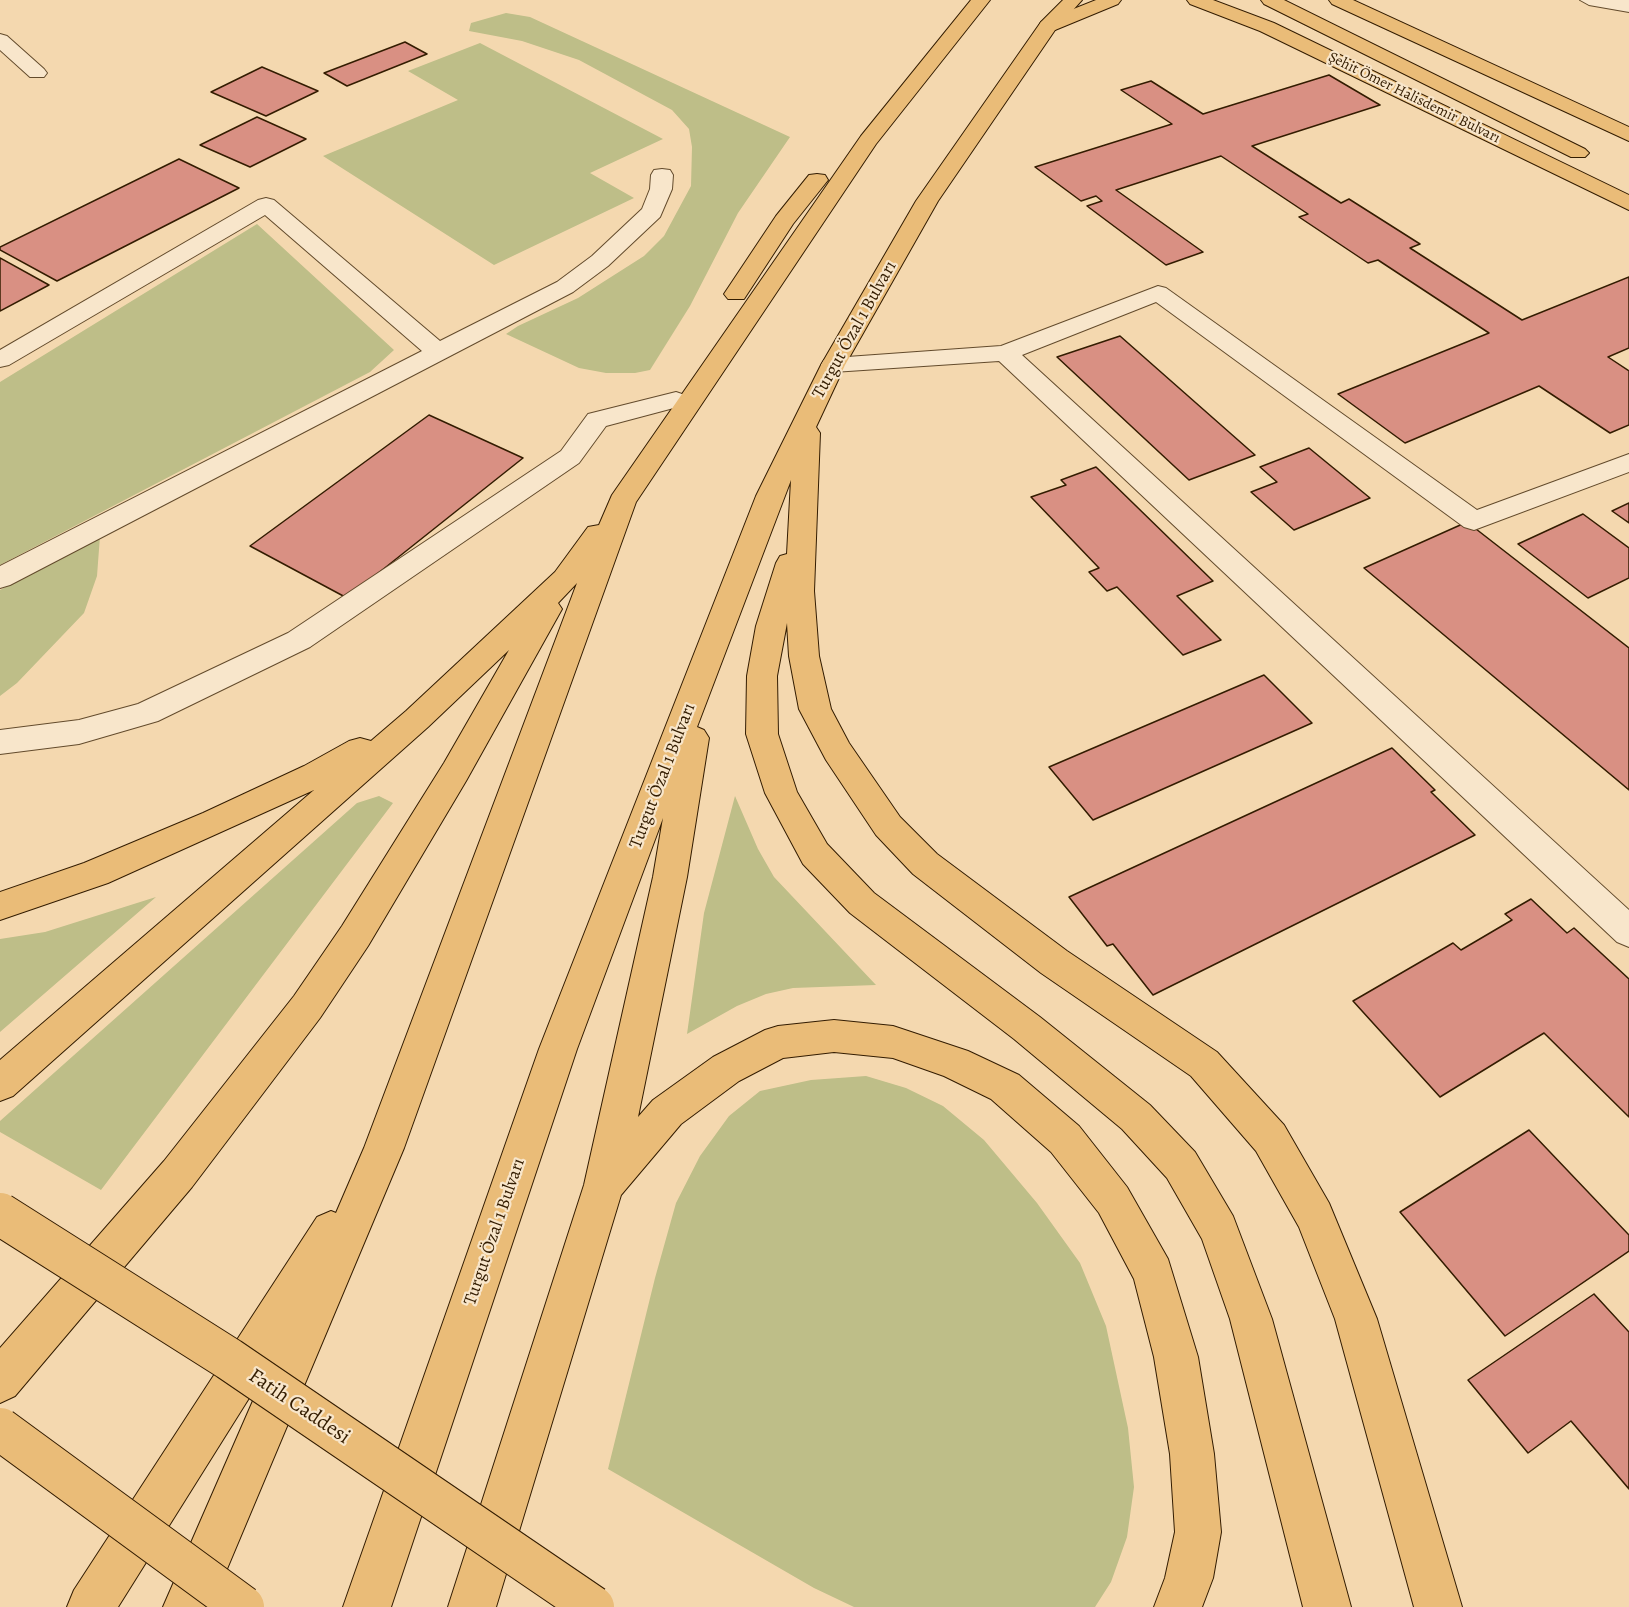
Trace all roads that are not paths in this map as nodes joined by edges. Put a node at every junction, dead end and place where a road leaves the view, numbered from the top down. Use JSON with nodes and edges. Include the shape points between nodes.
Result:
{"nodes":[{"id":1,"x":959,"y":0,"type":"edge"},
{"id":2,"x":981,"y":0,"type":"edge"},
{"id":3,"x":1073,"y":0,"type":"edge"},
{"id":4,"x":1112,"y":0,"type":"edge"},
{"id":5,"x":1196,"y":0,"type":"edge"},
{"id":6,"x":1270,"y":0,"type":"edge"},
{"id":7,"x":1338,"y":0,"type":"edge"},
{"id":8,"x":1380,"y":0,"type":"edge"},
{"id":9,"x":1589,"y":0,"type":"edge"},
{"id":10,"x":1629,"y":6,"type":"edge"},
{"id":11,"x":1048,"y":26,"type":"junction"},
{"id":12,"x":1446,"y":29,"type":"dead end"},
{"id":13,"x":0,"y":40,"type":"edge"},
{"id":14,"x":37,"y":73,"type":"dead end"},
{"id":15,"x":1629,"y":135,"type":"edge"},
{"id":16,"x":1598,"y":163,"type":"dead end"},
{"id":17,"x":662,"y":175,"type":"dead end"},
{"id":18,"x":1629,"y":203,"type":"edge"},
{"id":19,"x":436,"y":351,"type":"junction"},
{"id":20,"x":1005,"y":353,"type":"junction"},
{"id":21,"x":0,"y":360,"type":"edge"},
{"id":22,"x":833,"y":365,"type":"junction"},
{"id":23,"x":676,"y":400,"type":"junction"},
{"id":24,"x":808,"y":417,"type":"junction"},
{"id":25,"x":1629,"y":462,"type":"edge"},
{"id":26,"x":622,"y":501,"type":"junction"},
{"id":27,"x":802,"y":524,"type":"junction"},
{"id":28,"x":0,"y":578,"type":"edge"},
{"id":29,"x":565,"y":579,"type":"junction"},
{"id":30,"x":704,"y":669,"type":"junction"},
{"id":31,"x":417,"y":719,"type":"junction"},
{"id":32,"x":0,"y":742,"type":"edge"},
{"id":33,"x":0,"y":906,"type":"edge"},
{"id":34,"x":1629,"y":932,"type":"edge"},
{"id":35,"x":0,"y":1084,"type":"edge"},
{"id":36,"x":384,"y":1149,"type":"junction"},
{"id":37,"x":604,"y":1185,"type":"junction"},
{"id":38,"x":0,"y":1214,"type":"edge"},
{"id":39,"x":0,"y":1381,"type":"edge"},
{"id":40,"x":0,"y":1429,"type":"edge"},
{"id":41,"x":92,"y":1607,"type":"edge"},
{"id":42,"x":187,"y":1607,"type":"edge"},
{"id":43,"x":243,"y":1607,"type":"edge"},
{"id":44,"x":367,"y":1607,"type":"edge"},
{"id":45,"x":471,"y":1607,"type":"edge"},
{"id":46,"x":593,"y":1607,"type":"edge"},
{"id":47,"x":1178,"y":1607,"type":"edge"},
{"id":48,"x":1326,"y":1607,"type":"edge"},
{"id":49,"x":1438,"y":1607,"type":"edge"}],
"edges":[{"from":1,"to":23,"type":"main road","via":[[784,221],[721,316]]},
{"from":2,"to":26,"type":"main road","via":[[868,140]]},
{"from":3,"to":11,"type":"main road","name":"Turgut Özal 1 Bulvarı"},
{"from":4,"to":11,"type":"main road"},
{"from":5,"to":18,"type":"main road","name":"Şehit Ömer Halisdemir Bulvarı","via":[[1267,27]]},
{"from":6,"to":16,"type":"main road","name":"Şehit Ömer Halisdemir Bulvarı"},
{"from":7,"to":15,"type":"main road"},
{"from":8,"to":12,"type":"main road"},
{"from":9,"to":10,"type":"street"},
{"from":11,"to":22,"type":"main road","name":"Turgut Özal 1 Bulvarı","via":[[927,201]]},
{"from":13,"to":14,"type":"street"},
{"from":17,"to":19,"type":"street","via":[[652,212],[600,261],[565,286]]},
{"from":19,"to":21,"type":"street","via":[[266,205]]},
{"from":19,"to":28,"type":"street"},
{"from":20,"to":22,"type":"street"},
{"from":20,"to":25,"type":"street","via":[[1158,293],[1474,521]]},
{"from":20,"to":34,"type":"street"},
{"from":22,"to":24,"type":"main road","name":"Turgut Özal 1 Bulvarı"},
{"from":23,"to":26,"type":"main road"},
{"from":23,"to":32,"type":"street","via":[[597,420],[570,456],[299,640],[147,713],[79,732]]},
{"from":24,"to":27,"type":"main road"},
{"from":24,"to":30,"type":"main road","name":"Turgut Özal 1 Bulvarı","via":[[770,496]]},
{"from":26,"to":29,"type":"main road"},
{"from":26,"to":36,"type":"main road"},
{"from":27,"to":48,"type":"main road","via":[[771,626],[762,676],[762,734],[781,793],[815,854],[862,903],[1100,1087],[1136,1117],[1181,1165],[1219,1230],[1251,1319]]},
{"from":27,"to":49,"type":"main road","via":[[800,601],[804,656],[815,709],[837,751],[888,826],[926,864],[991,916],[1204,1064],[1269,1138],[1315,1217],[1356,1319]]},
{"from":29,"to":31,"type":"main road"},
{"from":29,"to":39,"type":"main road","via":[[444,791],[307,1007],[178,1174]]},
{"from":30,"to":37,"type":"main road","via":[[670,877]]},
{"from":30,"to":44,"type":"main road","name":"Turgut Özal 1 Bulvarı","via":[[558,1049]]},
{"from":31,"to":33,"type":"main road","via":[[315,775],[215,822],[96,873]]},
{"from":31,"to":35,"type":"main road"},
{"from":36,"to":41,"type":"main road"},
{"from":36,"to":42,"type":"main road"},
{"from":37,"to":45,"type":"main road"},
{"from":37,"to":47,"type":"main road","via":[[667,1112],[726,1070],[778,1042],[834,1036],[893,1042],[956,1063],[1005,1087],[1065,1139],[1113,1200],[1153,1273],[1176,1357],[1192,1454],[1198,1532],[1190,1578]]},
{"from":38,"to":46,"type":"main road","name":"Fatih Caddesi","bridge":true,"via":[[230,1359]]},
{"from":40,"to":43,"type":"main road","bridge":true}]}
